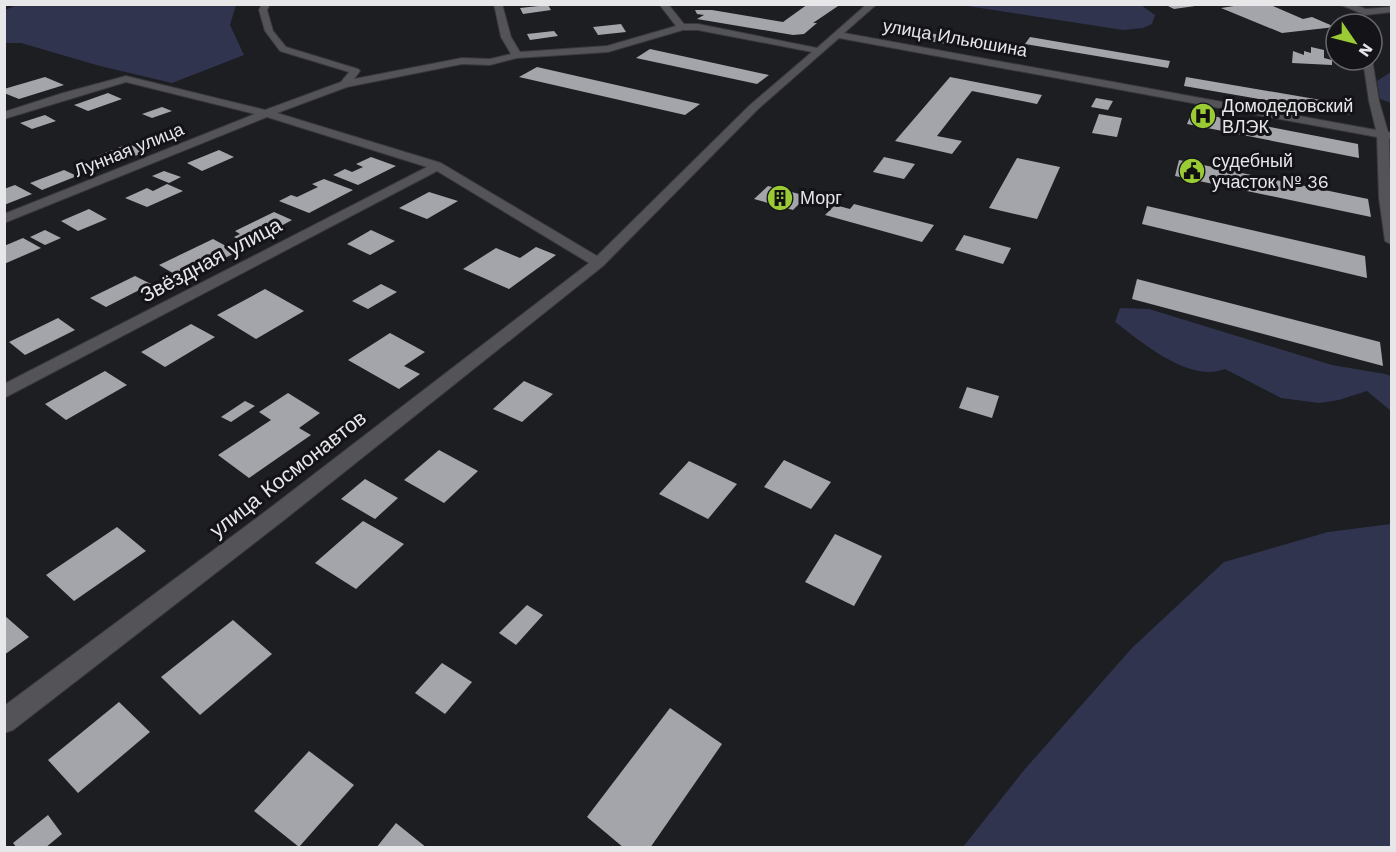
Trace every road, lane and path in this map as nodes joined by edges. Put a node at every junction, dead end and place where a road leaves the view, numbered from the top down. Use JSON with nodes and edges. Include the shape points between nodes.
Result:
{"nodes":[{"id":1,"x":266,"y":4,"type":"edge"},
{"id":2,"x":498,"y":4,"type":"edge"},
{"id":3,"x":663,"y":4,"type":"edge"},
{"id":4,"x":873,"y":4,"type":"edge"},
{"id":5,"x":1343,"y":4,"type":"edge"},
{"id":6,"x":1392,"y":9,"type":"edge"},
{"id":7,"x":1365,"y":12,"type":"joint"},
{"id":8,"x":682,"y":27,"type":"junction"},
{"id":9,"x":838,"y":35,"type":"junction"},
{"id":10,"x":820,"y":51,"type":"junction"},
{"id":11,"x":517,"y":55,"type":"junction"},
{"id":12,"x":1370,"y":72,"type":"edge"},
{"id":13,"x":345,"y":84,"type":"junction"},
{"id":14,"x":267,"y":114,"type":"junction"},
{"id":15,"x":4,"y":116,"type":"edge"},
{"id":16,"x":1387,"y":135,"type":"edge"},
{"id":17,"x":437,"y":165,"type":"junction"},
{"id":18,"x":4,"y":219,"type":"edge"},
{"id":19,"x":1392,"y":242,"type":"edge"},
{"id":20,"x":598,"y":263,"type":"junction"},
{"id":21,"x":4,"y":392,"type":"edge"},
{"id":22,"x":4,"y":721,"type":"edge"}],
"edges":[{"from":1,"to":13,"type":"street","via":[[263,10],[269,31],[283,49],[355,71]]},
{"from":2,"to":11,"type":"street","via":[[506,37]]},
{"from":3,"to":8,"type":"street"},
{"from":4,"to":9,"type":"street"},
{"from":5,"to":7,"type":"street"},
{"from":6,"to":7,"type":"street"},
{"from":8,"to":10,"type":"street"},
{"from":8,"to":11,"type":"street","name":"Лунная улица","via":[[608,50]]},
{"from":9,"to":10,"type":"street"},
{"from":9,"to":16,"type":"street","name":"улица Ильюшина"},
{"from":10,"to":20,"type":"street","via":[[727,134]]},
{"from":11,"to":13,"type":"street","name":"Лунная улица","via":[[490,62],[462,61]]},
{"from":12,"to":16,"type":"street","via":[[1374,101]]},
{"from":13,"to":14,"type":"street","name":"Лунная улица"},
{"from":14,"to":15,"type":"street","via":[[126,79]]},
{"from":14,"to":17,"type":"street"},
{"from":14,"to":18,"type":"street","name":"Лунная улица"},
{"from":16,"to":19,"type":"street","via":[[1385,198]]},
{"from":17,"to":20,"type":"street"},
{"from":17,"to":21,"type":"street","name":"Звёздная улица"},
{"from":20,"to":22,"type":"street","name":"улица Космонавтов"}]}
